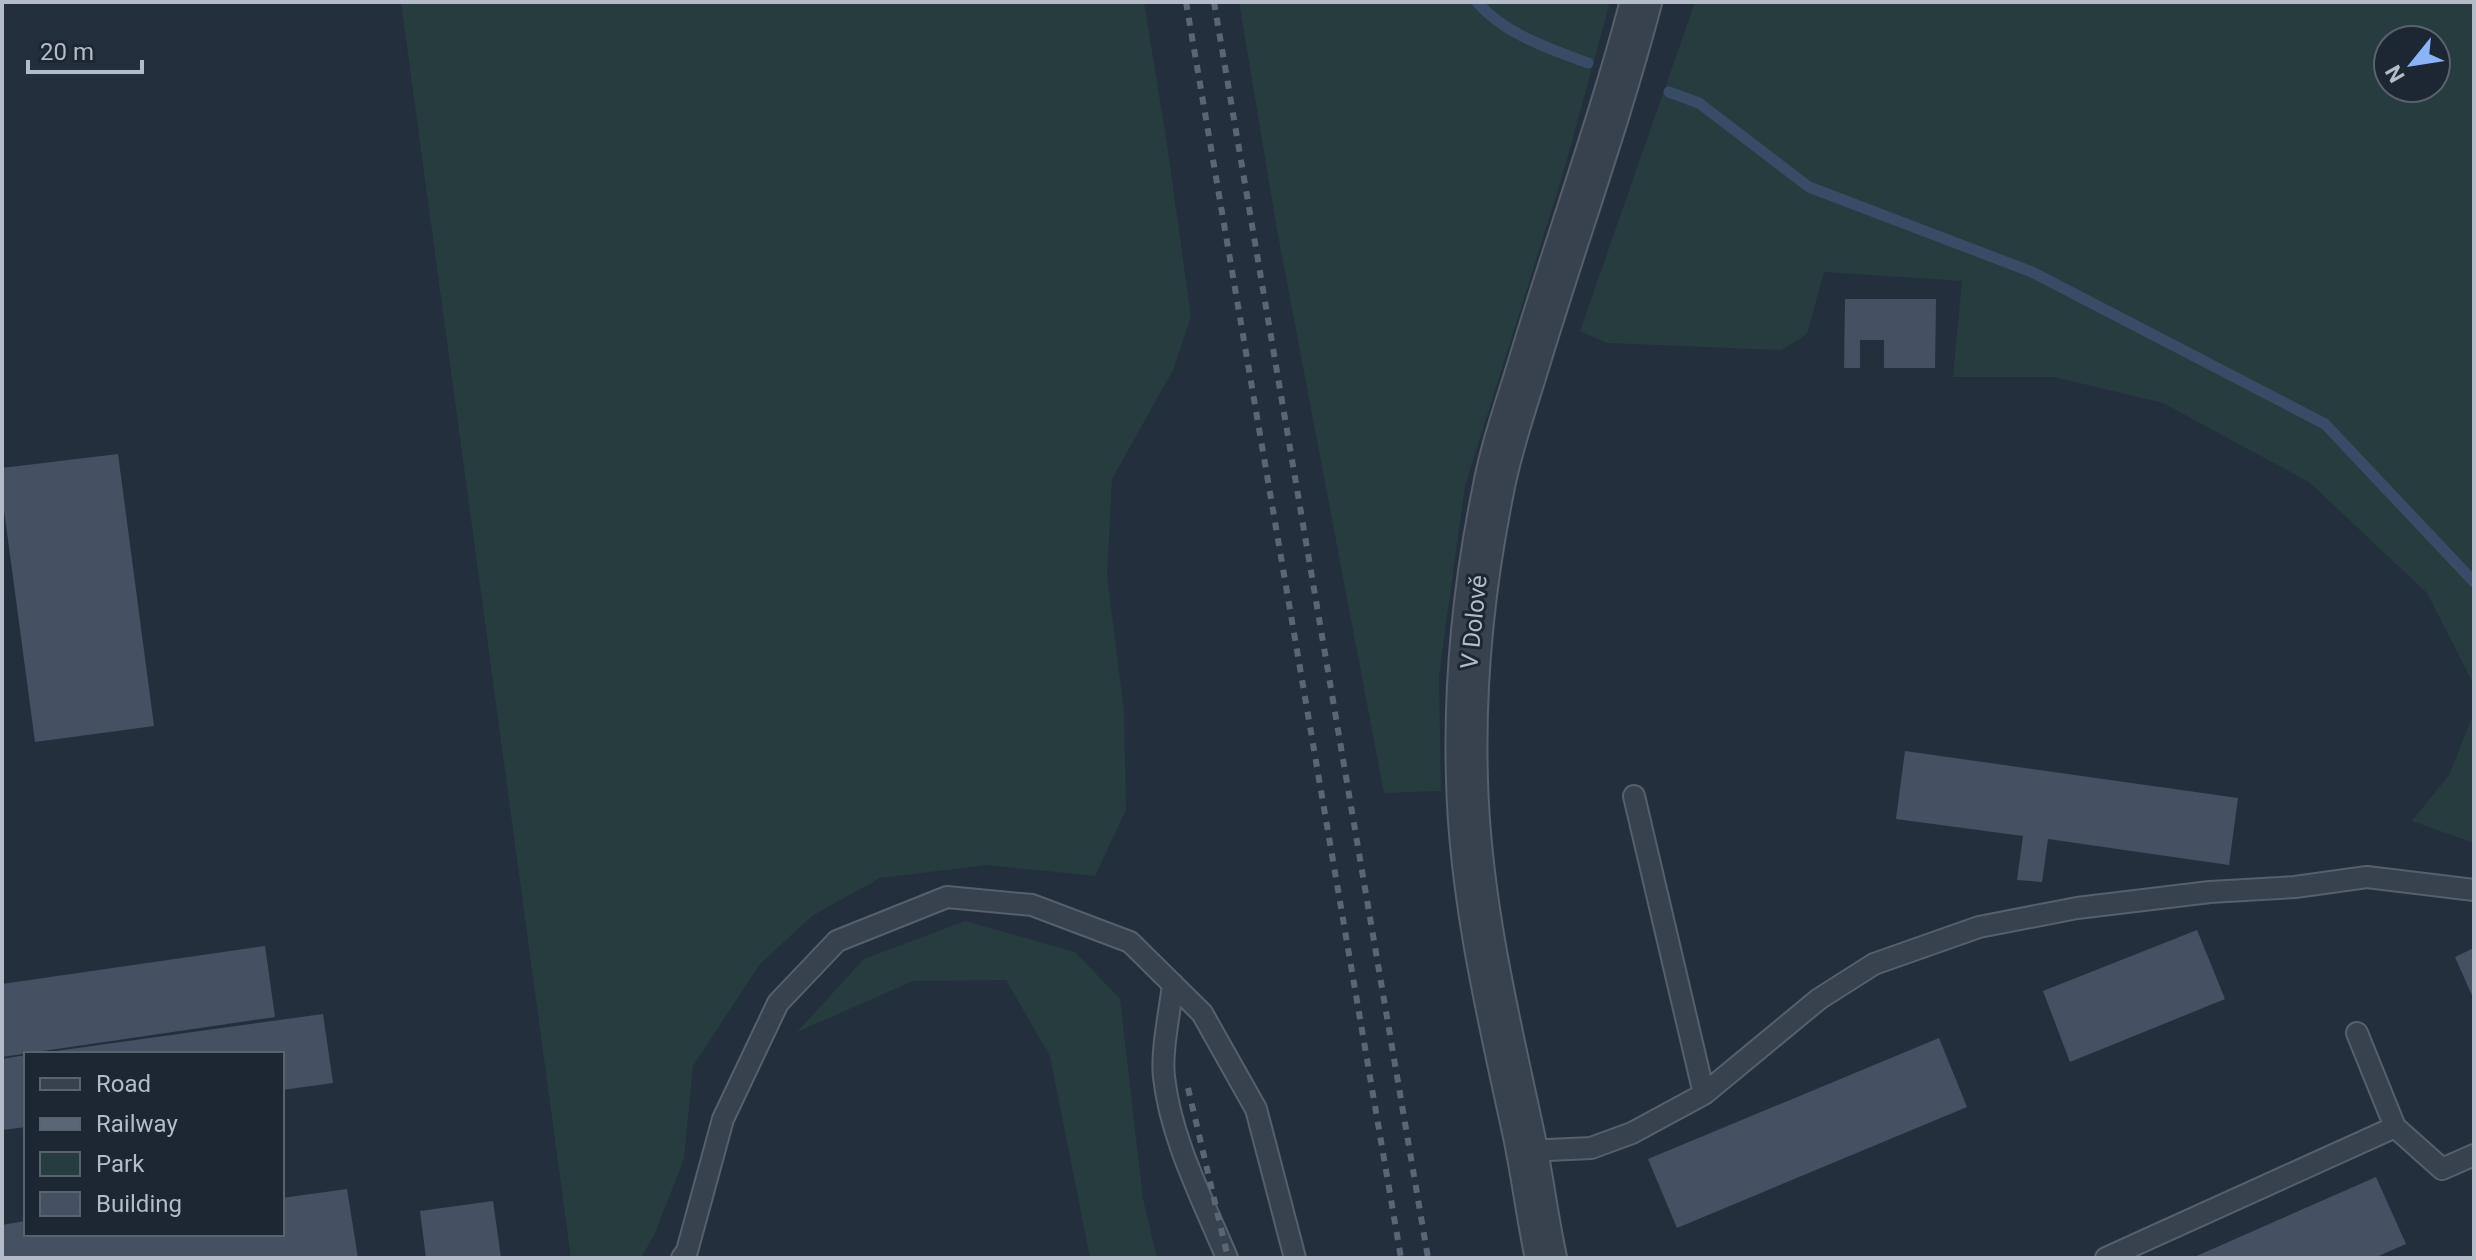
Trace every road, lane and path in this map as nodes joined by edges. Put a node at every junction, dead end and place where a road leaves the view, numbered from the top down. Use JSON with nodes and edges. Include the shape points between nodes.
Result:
{"nodes":[{"id":1,"x":1641,"y":2,"type":"edge"},
{"id":2,"x":1634,"y":796,"type":"dead end"},
{"id":3,"x":2474,"y":890,"type":"edge"},
{"id":4,"x":1173,"y":984,"type":"junction"},
{"id":5,"x":2357,"y":1033,"type":"dead end"},
{"id":6,"x":1704,"y":1094,"type":"junction"},
{"id":7,"x":2395,"y":1127,"type":"junction"},
{"id":8,"x":1527,"y":1151,"type":"junction"},
{"id":9,"x":2474,"y":1155,"type":"edge"},
{"id":10,"x":682,"y":1258,"type":"edge"},
{"id":11,"x":1227,"y":1258,"type":"edge"},
{"id":12,"x":1295,"y":1258,"type":"edge"},
{"id":13,"x":1546,"y":1258,"type":"edge"},
{"id":14,"x":2106,"y":1258,"type":"edge"}],
"edges":[{"from":1,"to":8,"type":"street","name":"V Dolově","via":[[1506,439],[1476,595],[1467,766],[1472,840],[1491,985]]},
{"from":2,"to":6,"type":"lane"},
{"from":3,"to":6,"type":"lane","via":[[2367,877],[2077,908],[1979,927],[1874,964],[1819,999]]},
{"from":4,"to":10,"type":"lane","via":[[1130,942],[1032,905],[947,897],[837,941],[778,1003],[723,1119]]},
{"from":4,"to":11,"type":"lane","via":[[1164,1073],[1170,1112]]},
{"from":4,"to":12,"type":"lane","via":[[1202,1013],[1256,1109]]},
{"from":5,"to":7,"type":"lane"},
{"from":6,"to":8,"type":"lane","via":[[1632,1133],[1591,1148]]},
{"from":7,"to":9,"type":"lane","via":[[2442,1169]]},
{"from":7,"to":14,"type":"lane"},
{"from":8,"to":13,"type":"street","name":"V Dolově"}]}
